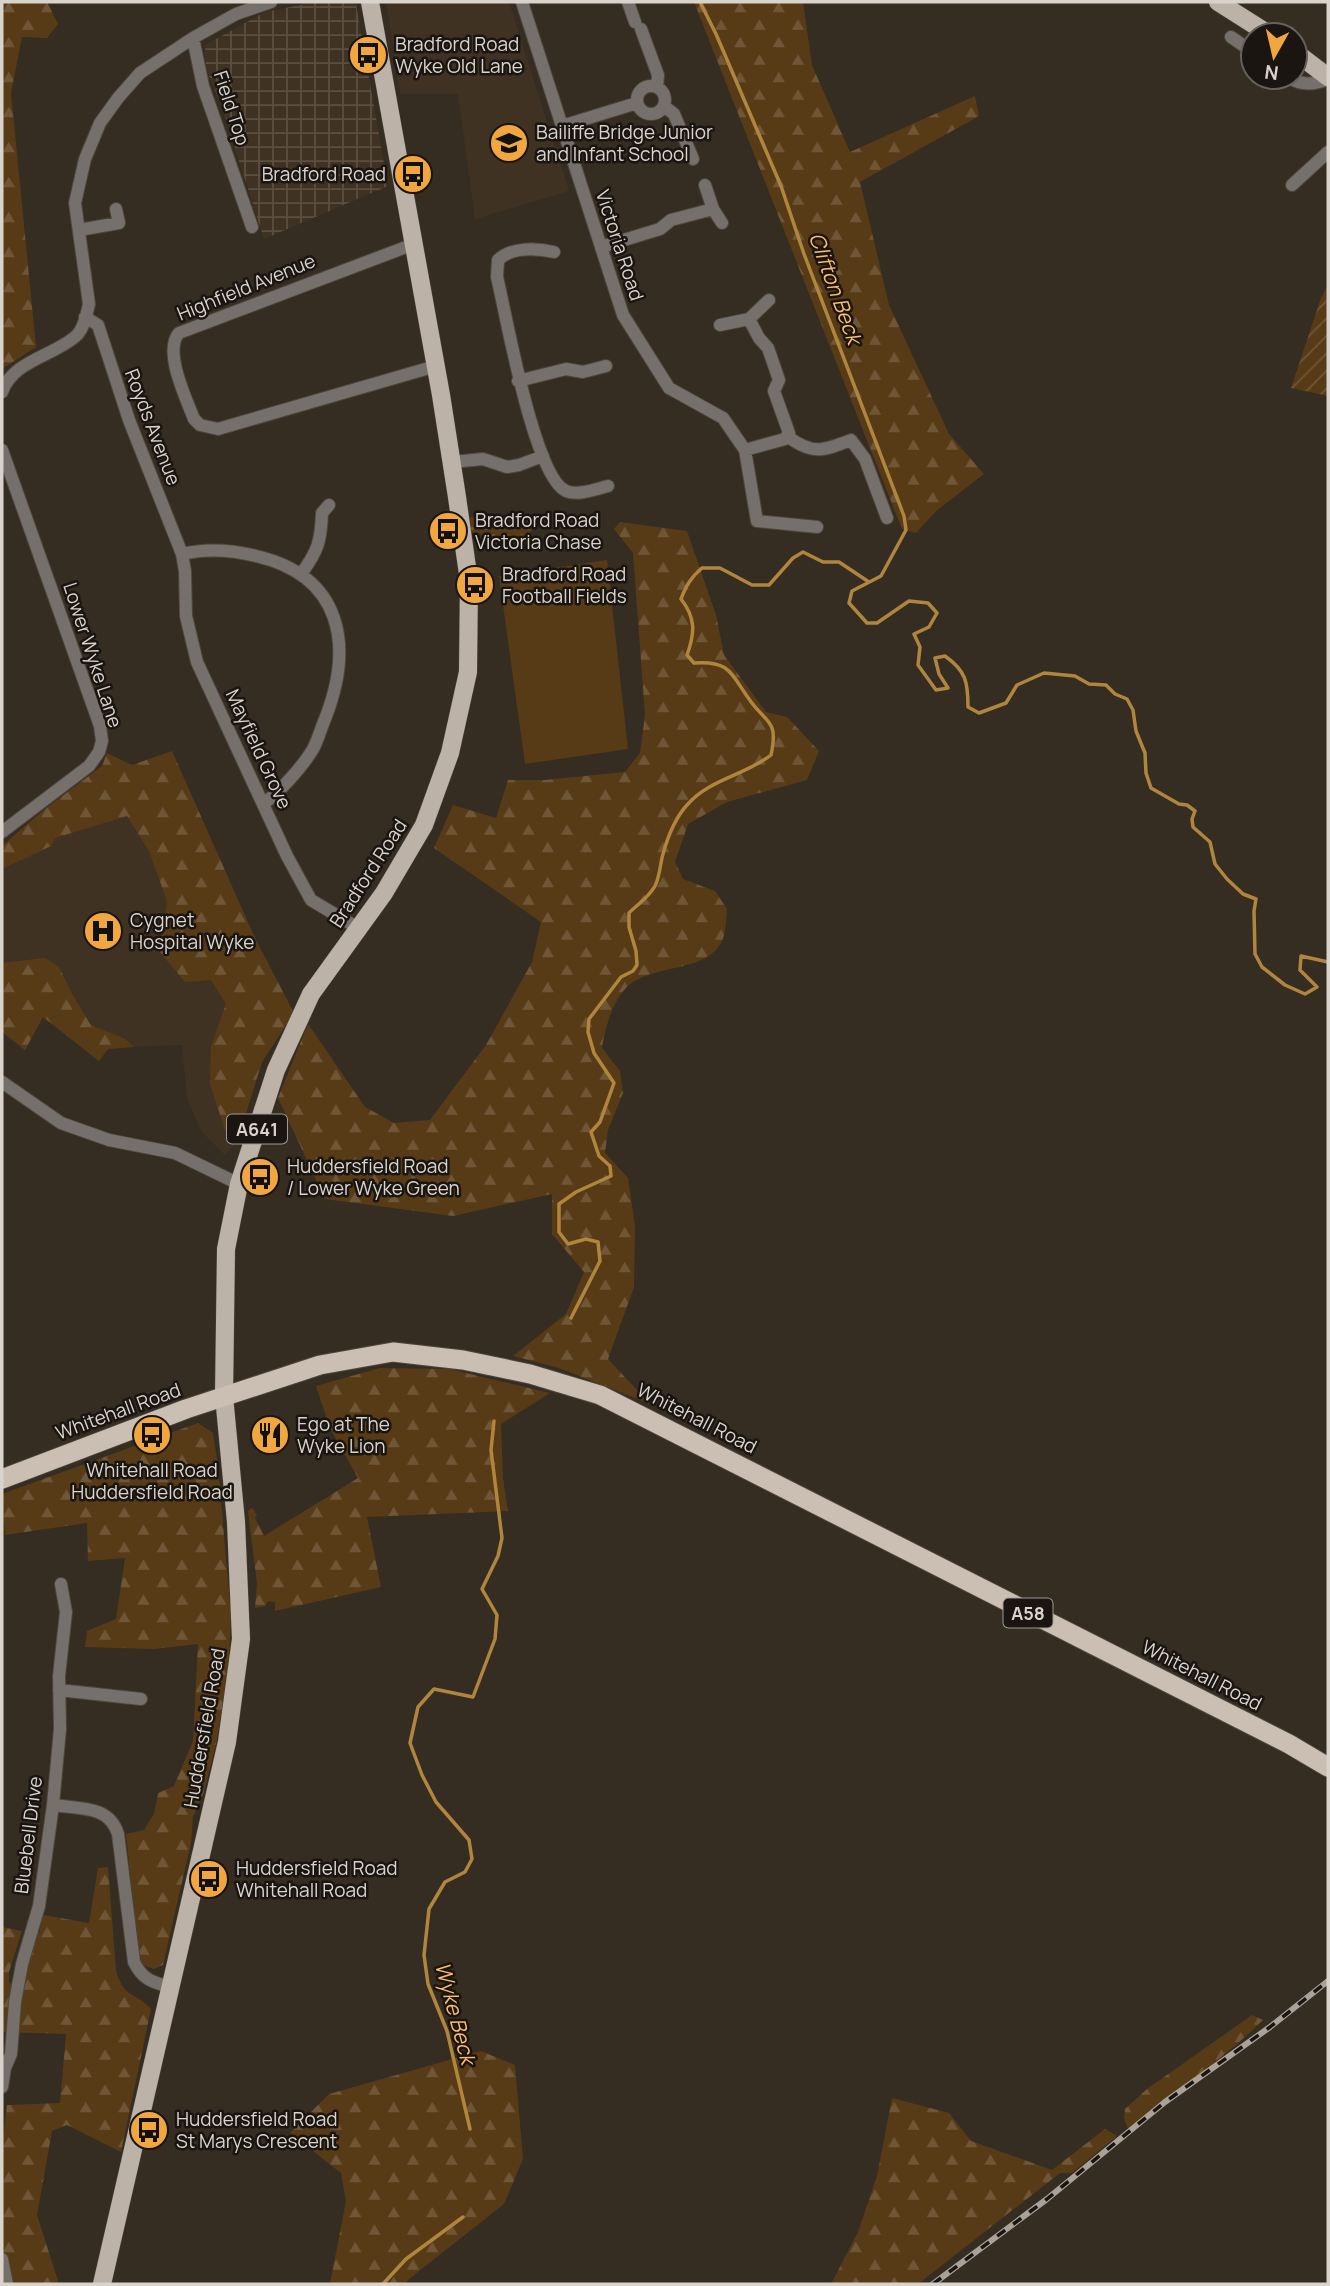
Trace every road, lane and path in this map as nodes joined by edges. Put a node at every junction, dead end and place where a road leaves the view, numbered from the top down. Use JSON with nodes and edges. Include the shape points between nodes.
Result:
{"nodes":[{"id":1,"x":271,"y":2,"type":"edge"},
{"id":2,"x":370,"y":2,"type":"edge"},
{"id":3,"x":522,"y":2,"type":"edge"},
{"id":4,"x":628,"y":2,"type":"edge"},
{"id":5,"x":1218,"y":2,"type":"edge"},
{"id":6,"x":234,"y":8,"type":"edge"},
{"id":7,"x":1248,"y":21,"type":"edge"},
{"id":8,"x":1231,"y":37,"type":"dead end"},
{"id":9,"x":193,"y":38,"type":"junction"},
{"id":10,"x":1239,"y":42,"type":"edge"},
{"id":11,"x":1309,"y":63,"type":"edge"},
{"id":12,"x":1328,"y":78,"type":"edge"},
{"id":13,"x":1309,"y":84,"type":"edge"},
{"id":14,"x":657,"y":87,"type":"junction"},
{"id":15,"x":637,"y":103,"type":"junction"},
{"id":16,"x":664,"y":106,"type":"junction"},
{"id":17,"x":562,"y":126,"type":"junction"},
{"id":18,"x":1328,"y":152,"type":"edge"},
{"id":19,"x":693,"y":159,"type":"dead end"},
{"id":20,"x":705,"y":185,"type":"dead end"},
{"id":21,"x":1292,"y":185,"type":"dead end"},
{"id":22,"x":116,"y":209,"type":"dead end"},
{"id":23,"x":713,"y":209,"type":"junction"},
{"id":24,"x":722,"y":223,"type":"dead end"},
{"id":25,"x":252,"y":228,"type":"dead end"},
{"id":26,"x":79,"y":230,"type":"junction"},
{"id":27,"x":414,"y":244,"type":"junction"},
{"id":28,"x":601,"y":247,"type":"junction"},
{"id":29,"x":554,"y":252,"type":"dead end"},
{"id":30,"x":769,"y":300,"type":"dead end"},
{"id":31,"x":85,"y":317,"type":"junction"},
{"id":32,"x":750,"y":318,"type":"junction"},
{"id":33,"x":720,"y":325,"type":"dead end"},
{"id":34,"x":436,"y":366,"type":"junction"},
{"id":35,"x":606,"y":366,"type":"dead end"},
{"id":36,"x":518,"y":381,"type":"junction"},
{"id":37,"x":2,"y":392,"type":"edge"},
{"id":38,"x":787,"y":436,"type":"junction"},
{"id":39,"x":2,"y":450,"type":"edge"},
{"id":40,"x":745,"y":450,"type":"junction"},
{"id":41,"x":544,"y":456,"type":"junction"},
{"id":42,"x":452,"y":461,"type":"junction"},
{"id":43,"x":608,"y":486,"type":"dead end"},
{"id":44,"x":329,"y":505,"type":"dead end"},
{"id":45,"x":887,"y":518,"type":"dead end"},
{"id":46,"x":817,"y":527,"type":"dead end"},
{"id":47,"x":182,"y":554,"type":"junction"},
{"id":48,"x":301,"y":574,"type":"junction"},
{"id":49,"x":263,"y":804,"type":"junction"},
{"id":50,"x":2,"y":832,"type":"edge"},
{"id":51,"x":358,"y":928,"type":"junction"},
{"id":52,"x":302,"y":1013,"type":"joint"},
{"id":53,"x":2,"y":1082,"type":"edge"},
{"id":54,"x":239,"y":1184,"type":"junction"},
{"id":55,"x":224,"y":1396,"type":"junction"},
{"id":56,"x":2,"y":1479,"type":"edge"},
{"id":57,"x":61,"y":1584,"type":"dead end"},
{"id":58,"x":59,"y":1690,"type":"junction"},
{"id":59,"x":141,"y":1699,"type":"dead end"},
{"id":60,"x":1328,"y":1767,"type":"edge"},
{"id":61,"x":53,"y":1805,"type":"junction"},
{"id":62,"x":171,"y":1987,"type":"junction"},
{"id":63,"x":2,"y":2087,"type":"edge"},
{"id":64,"x":2,"y":2259,"type":"edge"},
{"id":65,"x":7,"y":2284,"type":"edge"},
{"id":66,"x":103,"y":2284,"type":"edge"}],
"edges":[{"from":1,"to":6,"type":"street"},
{"from":2,"to":27,"type":"main road","name":"Bradford Road","number":"A641"},
{"from":3,"to":17,"type":"street","name":"Victoria Road"},
{"from":4,"to":14,"type":"street","via":[[658,75]]},
{"from":5,"to":7,"type":"main road"},
{"from":6,"to":9,"type":"street"},
{"from":8,"to":10,"type":"street"},
{"from":9,"to":25,"type":"street","name":"Field Top","via":[[203,86]]},
{"from":9,"to":26,"type":"street","via":[[140,73],[100,123],[85,159],[75,203]]},
{"from":11,"to":12,"type":"main road"},
{"from":12,"to":13,"type":"street"},
{"from":14,"to":15,"type":"street","via":[[648,85],[640,90]]},
{"from":14,"to":16,"type":"street","via":[[664,93]]},
{"from":15,"to":16,"type":"street","via":[[650,114]]},
{"from":15,"to":17,"type":"street"},
{"from":16,"to":19,"type":"street","via":[[674,114]]},
{"from":17,"to":28,"type":"street","name":"Victoria Road"},
{"from":18,"to":21,"type":"street"},
{"from":20,"to":23,"type":"street"},
{"from":22,"to":26,"type":"street","via":[[121,229]]},
{"from":23,"to":24,"type":"street"},
{"from":23,"to":28,"type":"street"},
{"from":26,"to":31,"type":"street","via":[[89,304]]},
{"from":27,"to":34,"type":"main road","name":"Bradford Road","number":"A641"},
{"from":27,"to":34,"type":"street","name":"Highfield Avenue","via":[[179,333],[174,338],[173,357],[194,419],[218,429]]},
{"from":28,"to":40,"type":"street","name":"Victoria Road","via":[[623,315],[669,388],[723,418]]},
{"from":29,"to":36,"type":"street","via":[[536,248],[505,253],[498,260],[497,277]]},
{"from":30,"to":32,"type":"street"},
{"from":31,"to":37,"type":"street","via":[[78,334],[15,372]]},
{"from":31,"to":47,"type":"street","name":"Royds Avenue","via":[[98,325],[129,420]]},
{"from":32,"to":33,"type":"street"},
{"from":32,"to":38,"type":"street","via":[[768,348],[779,380],[775,391]]},
{"from":34,"to":42,"type":"main road","name":"Bradford Road","number":"A641"},
{"from":35,"to":36,"type":"street","via":[[583,372],[566,369]]},
{"from":36,"to":41,"type":"street"},
{"from":38,"to":40,"type":"street"},
{"from":38,"to":45,"type":"street","via":[[802,447],[821,451],[851,440],[865,458]]},
{"from":39,"to":50,"type":"street","name":"Lower Wyke Lane","via":[[102,741],[89,766]]},
{"from":40,"to":46,"type":"street","name":"Victoria Road","via":[[757,521]]},
{"from":41,"to":42,"type":"street","via":[[507,467],[483,459]]},
{"from":41,"to":43,"type":"street","via":[[559,487],[568,492]]},
{"from":42,"to":51,"type":"main road","name":"Bradford Road","number":"A641","via":[[469,581],[468,672],[450,753],[424,825]]},
{"from":44,"to":48,"type":"street","via":[[322,513],[321,538]]},
{"from":47,"to":48,"type":"street","via":[[202,549],[244,553],[274,560]]},
{"from":47,"to":49,"type":"street","name":"Mayfield Grove","via":[[186,617],[197,662]]},
{"from":48,"to":49,"type":"street","via":[[321,592],[338,626],[340,666],[313,749]]},
{"from":49,"to":51,"type":"street","name":"Mayfield Grove","via":[[311,900]]},
{"from":51,"to":52,"type":"main road","name":"Bradford Road","number":"A641"},
{"from":52,"to":54,"type":"main road","name":"Huddersfield Road","number":"A641","via":[[276,1070]]},
{"from":53,"to":54,"type":"street","via":[[61,1123],[109,1140],[175,1153]]},
{"from":54,"to":55,"type":"main road","name":"Huddersfield Road","number":"A641","via":[[226,1249]]},
{"from":55,"to":56,"type":"highway","name":"Whitehall Road","number":"A58"},
{"from":55,"to":60,"type":"highway","name":"Whitehall Road","number":"A58","via":[[320,1365],[393,1352],[463,1360],[600,1395]]},
{"from":55,"to":62,"type":"main road","name":"Huddersfield Road","number":"A641","via":[[241,1639],[227,1742]]},
{"from":57,"to":58,"type":"street","name":"Bluebell Drive","via":[[66,1612]]},
{"from":58,"to":59,"type":"street"},
{"from":58,"to":61,"type":"street","name":"Bluebell Drive"},
{"from":61,"to":62,"type":"street","via":[[99,1812],[115,1822],[134,1962],[151,1982]]},
{"from":61,"to":63,"type":"street","name":"Bluebell Drive","via":[[39,1906],[22,1964],[11,2054]]},
{"from":62,"to":66,"type":"main road","name":"Huddersfield Road","number":"A641"},
{"from":64,"to":65,"type":"street"}]}
